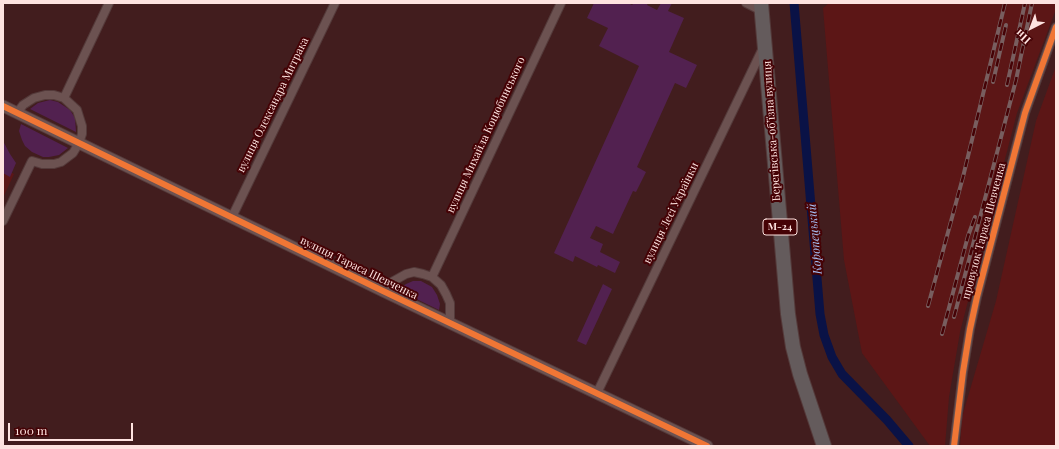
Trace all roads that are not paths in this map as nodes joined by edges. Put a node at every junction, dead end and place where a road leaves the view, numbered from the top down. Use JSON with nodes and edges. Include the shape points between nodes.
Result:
{"nodes":[{"id":1,"x":109,"y":3,"type":"edge"},
{"id":2,"x":334,"y":3,"type":"edge"},
{"id":3,"x":561,"y":3,"type":"edge"},
{"id":4,"x":746,"y":3,"type":"edge"},
{"id":5,"x":762,"y":7,"type":"edge"},
{"id":6,"x":1056,"y":27,"type":"edge"},
{"id":7,"x":765,"y":43,"type":"junction"},
{"id":8,"x":64,"y":98,"type":"junction"},
{"id":9,"x":3,"y":106,"type":"edge"},
{"id":10,"x":17,"y":112,"type":"junction"},
{"id":11,"x":79,"y":143,"type":"junction"},
{"id":12,"x":232,"y":217,"type":"junction"},
{"id":13,"x":3,"y":221,"type":"edge"},
{"id":14,"x":432,"y":277,"type":"junction"},
{"id":15,"x":383,"y":291,"type":"junction"},
{"id":16,"x":450,"y":323,"type":"junction"},
{"id":17,"x":597,"y":393,"type":"junction"},
{"id":18,"x":707,"y":446,"type":"edge"},
{"id":19,"x":824,"y":446,"type":"edge"},
{"id":20,"x":954,"y":446,"type":"edge"}],
"edges":[{"from":1,"to":8,"type":"street"},
{"from":2,"to":12,"type":"street","name":"вулиця Олександра Митрака"},
{"from":3,"to":14,"type":"street","name":"вулиця Михайла Коцюбинського"},
{"from":4,"to":5,"type":"street"},
{"from":5,"to":7,"type":"highway","name":"Берегівська-обʼїзна вулиця","number":"М-24"},
{"from":6,"to":20,"type":"street","name":"провулок Тараса Шевченка","via":[[1025,113],[977,297],[964,365]]},
{"from":7,"to":17,"type":"street","name":"вулиця Лесі Українки"},
{"from":7,"to":19,"type":"highway","name":"Берегівська-обʼїзна вулиця","number":"М-24","via":[[783,270],[792,347]]},
{"from":8,"to":10,"type":"street","via":[[44,95],[34,98]]},
{"from":8,"to":11,"type":"street","via":[[77,110],[80,117],[82,134]]},
{"from":9,"to":10,"type":"street","name":"вулиця Тараса Шевченка"},
{"from":10,"to":11,"type":"street","name":"вулиця Тараса Шевченка"},
{"from":11,"to":12,"type":"street","name":"вулиця Тараса Шевченка"},
{"from":11,"to":13,"type":"street","via":[[73,153],[61,162],[42,164],[32,161]]},
{"from":12,"to":15,"type":"street","name":"вулиця Тараса Шевченка"},
{"from":14,"to":15,"type":"street","via":[[414,272],[406,274],[390,283]]},
{"from":14,"to":16,"type":"street","via":[[441,285],[450,304]]},
{"from":15,"to":16,"type":"street","name":"вулиця Тараса Шевченка"},
{"from":16,"to":17,"type":"street","name":"вулиця Тараса Шевченка"},
{"from":17,"to":18,"type":"street","name":"вулиця Тараса Шевченка"}]}
